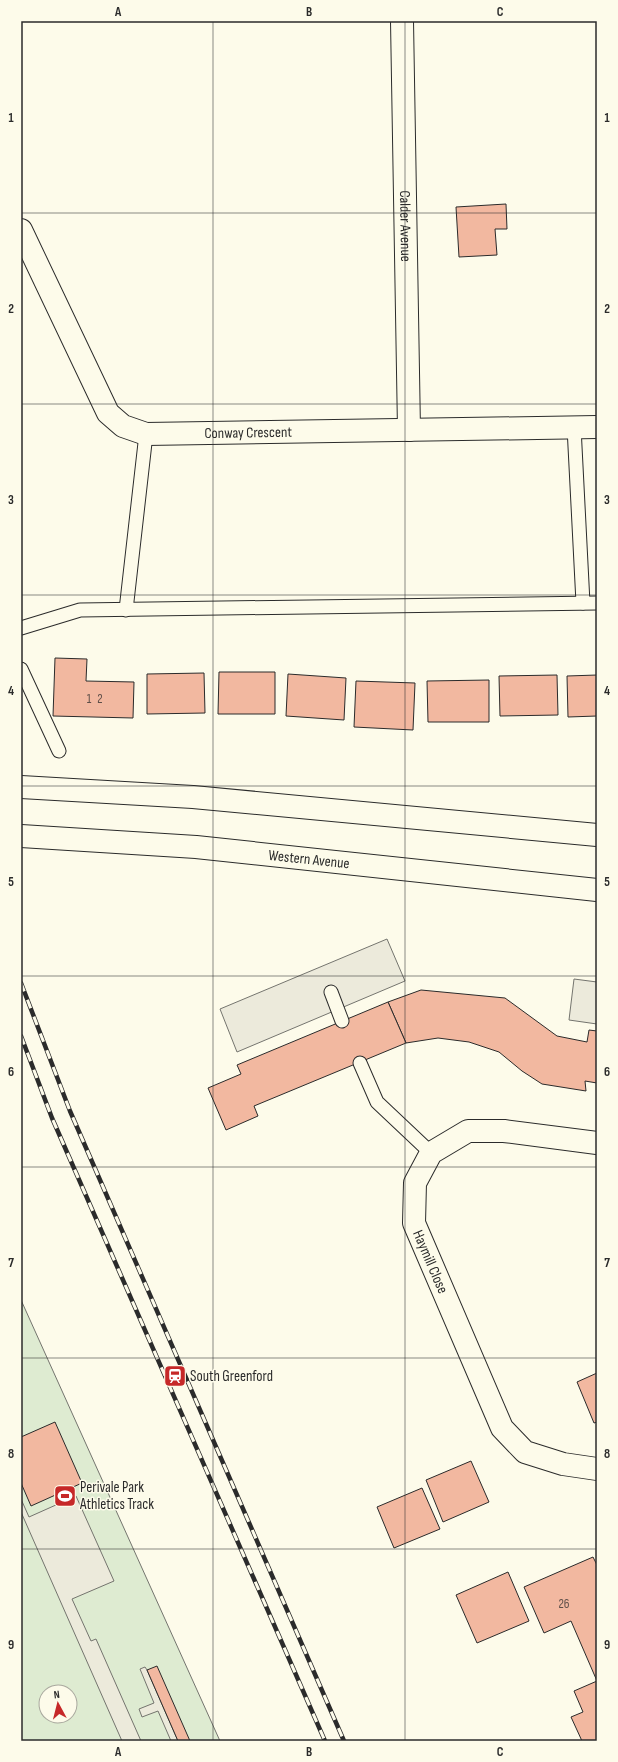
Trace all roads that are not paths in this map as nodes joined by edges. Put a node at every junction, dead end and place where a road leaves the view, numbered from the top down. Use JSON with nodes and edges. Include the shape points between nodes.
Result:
{"nodes":[{"id":1,"x":402,"y":21,"type":"edge"},
{"id":2,"x":21,"y":230,"type":"edge"},
{"id":3,"x":574,"y":427,"type":"junction"},
{"id":4,"x":597,"y":427,"type":"edge"},
{"id":5,"x":409,"y":430,"type":"junction"},
{"id":6,"x":146,"y":434,"type":"junction"},
{"id":7,"x":583,"y":603,"type":"junction"},
{"id":8,"x":597,"y":603,"type":"edge"},
{"id":9,"x":126,"y":610,"type":"junction"},
{"id":10,"x":21,"y":628,"type":"edge"},
{"id":11,"x":21,"y":668,"type":"edge"},
{"id":12,"x":59,"y":751,"type":"dead end"},
{"id":13,"x":21,"y":786,"type":"edge"},
{"id":14,"x":597,"y":835,"type":"edge"},
{"id":15,"x":21,"y":836,"type":"edge"},
{"id":16,"x":597,"y":890,"type":"edge"},
{"id":17,"x":331,"y":992,"type":"dead end"},
{"id":18,"x":342,"y":1021,"type":"dead end"},
{"id":19,"x":360,"y":1062,"type":"dead end"},
{"id":20,"x":597,"y":1143,"type":"edge"},
{"id":21,"x":431,"y":1153,"type":"junction"},
{"id":22,"x":597,"y":1469,"type":"edge"}],
"edges":[{"from":1,"to":5,"type":"main road","name":"Calder Avenue"},
{"from":2,"to":6,"type":"main road","name":"Conway Crescent","via":[[108,413],[123,426]]},
{"from":3,"to":4,"type":"main road","name":"Conway Crescent"},
{"from":3,"to":5,"type":"main road","name":"Conway Crescent"},
{"from":3,"to":7,"type":"lane"},
{"from":5,"to":6,"type":"main road","name":"Conway Crescent"},
{"from":6,"to":9,"type":"lane"},
{"from":7,"to":8,"type":"lane"},
{"from":7,"to":9,"type":"lane"},
{"from":9,"to":10,"type":"lane","via":[[80,610]]},
{"from":11,"to":12,"type":"lane"},
{"from":13,"to":14,"type":"main road","via":[[193,798]]},
{"from":15,"to":16,"type":"main road","name":"Western Avenue","via":[[196,848]]},
{"from":17,"to":18,"type":"lane"},
{"from":19,"to":21,"type":"lane","via":[[377,1102]]},
{"from":20,"to":21,"type":"main road","via":[[504,1131],[468,1131]]},
{"from":21,"to":22,"type":"main road","name":"Haymill Close","via":[[415,1183],[414,1223],[502,1428],[526,1452],[563,1464]]}]}
